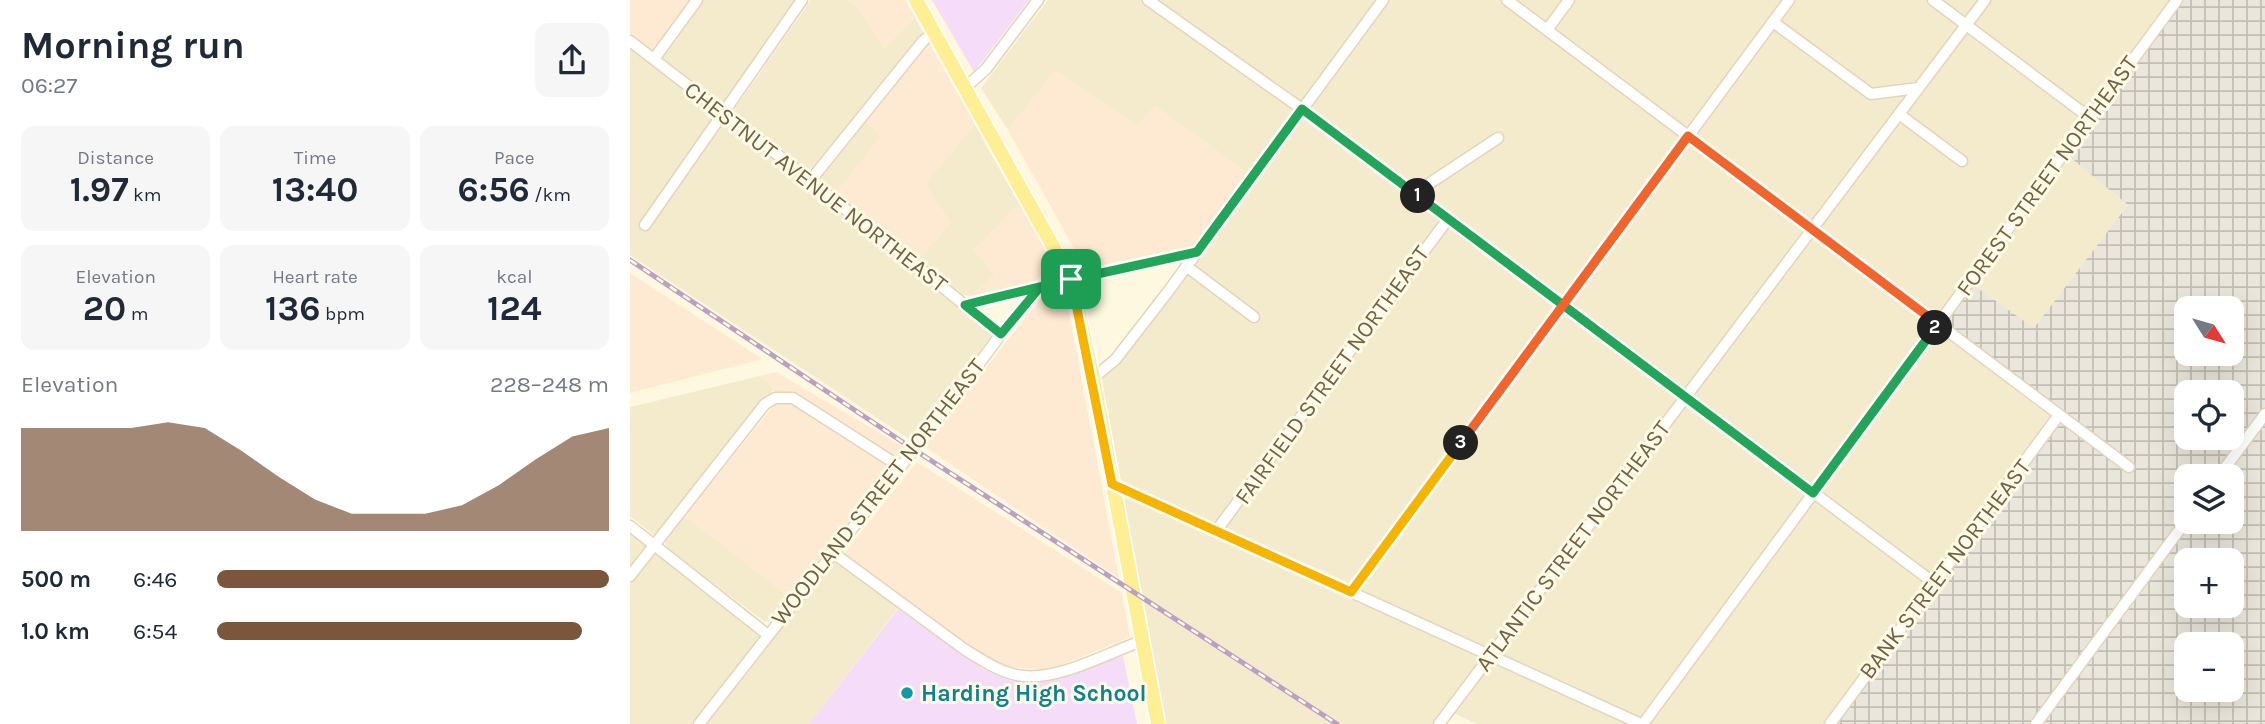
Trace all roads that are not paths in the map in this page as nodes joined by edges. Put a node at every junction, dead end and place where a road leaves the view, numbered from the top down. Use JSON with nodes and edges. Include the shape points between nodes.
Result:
{"nodes":[{"id":1,"x":697,"y":0,"type":"edge"},
{"id":2,"x":802,"y":0,"type":"edge"},
{"id":3,"x":916,"y":0,"type":"edge"},
{"id":4,"x":1038,"y":0,"type":"edge"},
{"id":5,"x":1148,"y":0,"type":"edge"},
{"id":6,"x":1383,"y":0,"type":"edge"},
{"id":7,"x":1507,"y":0,"type":"edge"},
{"id":8,"x":1569,"y":0,"type":"edge"},
{"id":9,"x":1789,"y":0,"type":"edge"},
{"id":10,"x":1933,"y":0,"type":"edge"},
{"id":11,"x":1985,"y":0,"type":"edge"},
{"id":12,"x":2177,"y":0,"type":"edge"},
{"id":13,"x":1773,"y":22,"type":"junction"},
{"id":14,"x":1966,"y":25,"type":"junction"},
{"id":15,"x":1547,"y":30,"type":"junction"},
{"id":16,"x":934,"y":32,"type":"junction"},
{"id":17,"x":630,"y":41,"type":"edge"},
{"id":18,"x":654,"y":59,"type":"junction"},
{"id":19,"x":966,"y":87,"type":"junction"},
{"id":20,"x":1918,"y":88,"type":"junction"},
{"id":21,"x":1302,"y":109,"type":"junction"},
{"id":22,"x":724,"y":113,"type":"junction"},
{"id":23,"x":1899,"y":114,"type":"junction"},
{"id":24,"x":2090,"y":118,"type":"junction"},
{"id":25,"x":1688,"y":136,"type":"junction"},
{"id":26,"x":1498,"y":138,"type":"dead end"},
{"id":27,"x":1962,"y":161,"type":"dead end"},
{"id":28,"x":810,"y":181,"type":"junction"},
{"id":29,"x":1417,"y":195,"type":"junction"},
{"id":30,"x":1448,"y":219,"type":"junction"},
{"id":31,"x":645,"y":225,"type":"dead end"},
{"id":32,"x":1812,"y":229,"type":"junction"},
{"id":33,"x":1197,"y":252,"type":"junction"},
{"id":34,"x":1186,"y":266,"type":"junction"},
{"id":35,"x":1071,"y":279,"type":"junction"},
{"id":36,"x":1040,"y":287,"type":"junction"},
{"id":37,"x":965,"y":305,"type":"junction"},
{"id":38,"x":1563,"y":305,"type":"junction"},
{"id":39,"x":1254,"y":317,"type":"dead end"},
{"id":40,"x":1938,"y":324,"type":"junction"},
{"id":41,"x":1001,"y":334,"type":"junction"},
{"id":42,"x":1093,"y":378,"type":"junction"},
{"id":43,"x":1686,"y":397,"type":"junction"},
{"id":44,"x":2265,"y":414,"type":"edge"},
{"id":45,"x":2059,"y":415,"type":"junction"},
{"id":46,"x":2228,"y":464,"type":"edge"},
{"id":47,"x":900,"y":466,"type":"junction"},
{"id":48,"x":2129,"y":467,"type":"dead end"},
{"id":49,"x":1112,"y":484,"type":"junction"},
{"id":50,"x":1813,"y":493,"type":"junction"},
{"id":51,"x":630,"y":526,"type":"edge"},
{"id":52,"x":1216,"y":531,"type":"junction"},
{"id":53,"x":2176,"y":534,"type":"edge"},
{"id":54,"x":654,"y":545,"type":"junction"},
{"id":55,"x":832,"y":552,"type":"junction"},
{"id":56,"x":630,"y":576,"type":"edge"},
{"id":57,"x":1934,"y":583,"type":"junction"},
{"id":58,"x":1351,"y":592,"type":"junction"},
{"id":59,"x":768,"y":635,"type":"junction"},
{"id":60,"x":1142,"y":641,"type":"junction"},
{"id":61,"x":1491,"y":656,"type":"junction"},
{"id":62,"x":699,"y":724,"type":"edge"},
{"id":63,"x":1158,"y":724,"type":"edge"},
{"id":64,"x":1439,"y":724,"type":"edge"},
{"id":65,"x":1642,"y":724,"type":"edge"},
{"id":66,"x":1830,"y":724,"type":"edge"},
{"id":67,"x":2036,"y":724,"type":"edge"}],
"edges":[{"from":1,"to":18,"type":"street"},
{"from":2,"to":22,"type":"street"},
{"from":3,"to":16,"type":"main road"},
{"from":4,"to":19,"type":"street","via":[[986,69]]},
{"from":5,"to":21,"type":"street"},
{"from":6,"to":21,"type":"street"},
{"from":7,"to":15,"type":"street"},
{"from":8,"to":15,"type":"street"},
{"from":9,"to":13,"type":"street"},
{"from":10,"to":14,"type":"street"},
{"from":11,"to":14,"type":"street","name":"ATLANTIC STREET NORTHEAST"},
{"from":12,"to":24,"type":"street","name":"FOREST STREET NORTHEAST"},
{"from":13,"to":20,"type":"street","via":[[1871,94]]},
{"from":13,"to":25,"type":"street"},
{"from":14,"to":20,"type":"street","name":"ATLANTIC STREET NORTHEAST"},
{"from":14,"to":24,"type":"street"},
{"from":15,"to":25,"type":"street"},
{"from":16,"to":19,"type":"main road"},
{"from":16,"to":28,"type":"street"},
{"from":17,"to":18,"type":"street","name":"CHESTNUT AVENUE NORTHEAST"},
{"from":18,"to":22,"type":"street","name":"CHESTNUT AVENUE NORTHEAST"},
{"from":19,"to":35,"type":"main road"},
{"from":20,"to":23,"type":"street","name":"ATLANTIC STREET NORTHEAST"},
{"from":21,"to":29,"type":"street"},
{"from":21,"to":33,"type":"street"},
{"from":22,"to":28,"type":"street","name":"CHESTNUT AVENUE NORTHEAST"},
{"from":22,"to":31,"type":"street"},
{"from":23,"to":27,"type":"street"},
{"from":23,"to":32,"type":"street","name":"ATLANTIC STREET NORTHEAST"},
{"from":24,"to":40,"type":"street","name":"FOREST STREET NORTHEAST"},
{"from":25,"to":32,"type":"street"},
{"from":25,"to":38,"type":"street"},
{"from":26,"to":29,"type":"street"},
{"from":28,"to":37,"type":"street","name":"CHESTNUT AVENUE NORTHEAST"},
{"from":29,"to":30,"type":"street"},
{"from":30,"to":38,"type":"street"},
{"from":30,"to":52,"type":"street","name":"FAIRFIELD STREET NORTHEAST"},
{"from":32,"to":40,"type":"street"},
{"from":32,"to":43,"type":"street","name":"ATLANTIC STREET NORTHEAST"},
{"from":33,"to":34,"type":"street"},
{"from":33,"to":35,"type":"street"},
{"from":34,"to":39,"type":"street"},
{"from":34,"to":42,"type":"street","via":[[1115,360]]},
{"from":35,"to":36,"type":"street"},
{"from":35,"to":42,"type":"main road"},
{"from":36,"to":37,"type":"street"},
{"from":36,"to":41,"type":"street","name":"WOODLAND STREET NORTHEAST"},
{"from":37,"to":41,"type":"street","name":"CHESTNUT AVENUE NORTHEAST"},
{"from":38,"to":43,"type":"street"},
{"from":38,"to":58,"type":"street"},
{"from":40,"to":45,"type":"street"},
{"from":40,"to":50,"type":"street","name":"FOREST STREET NORTHEAST"},
{"from":41,"to":47,"type":"street","name":"WOODLAND STREET NORTHEAST"},
{"from":42,"to":49,"type":"main road"},
{"from":43,"to":50,"type":"street"},
{"from":43,"to":61,"type":"street","name":"ATLANTIC STREET NORTHEAST"},
{"from":44,"to":46,"type":"street"},
{"from":45,"to":48,"type":"street"},
{"from":45,"to":57,"type":"street","name":"BANK STREET NORTHEAST"},
{"from":47,"to":54,"type":"street","via":[[793,398],[782,396],[770,400]]},
{"from":47,"to":55,"type":"street","name":"WOODLAND STREET NORTHEAST"},
{"from":49,"to":52,"type":"street"},
{"from":49,"to":60,"type":"main road"},
{"from":50,"to":57,"type":"street"},
{"from":50,"to":65,"type":"street","name":"FOREST STREET NORTHEAST"},
{"from":51,"to":54,"type":"street"},
{"from":52,"to":58,"type":"street"},
{"from":53,"to":67,"type":"street"},
{"from":54,"to":56,"type":"street"},
{"from":54,"to":59,"type":"street"},
{"from":55,"to":59,"type":"street","name":"WOODLAND STREET NORTHEAST"},
{"from":55,"to":60,"type":"street","via":[[964,649],[1014,674],[1049,674]]},
{"from":57,"to":66,"type":"street","name":"BANK STREET NORTHEAST"},
{"from":58,"to":61,"type":"street"},
{"from":59,"to":62,"type":"street","name":"WOODLAND STREET NORTHEAST"},
{"from":60,"to":63,"type":"main road"},
{"from":61,"to":64,"type":"street","name":"ATLANTIC STREET NORTHEAST"},
{"from":61,"to":65,"type":"street"}]}
